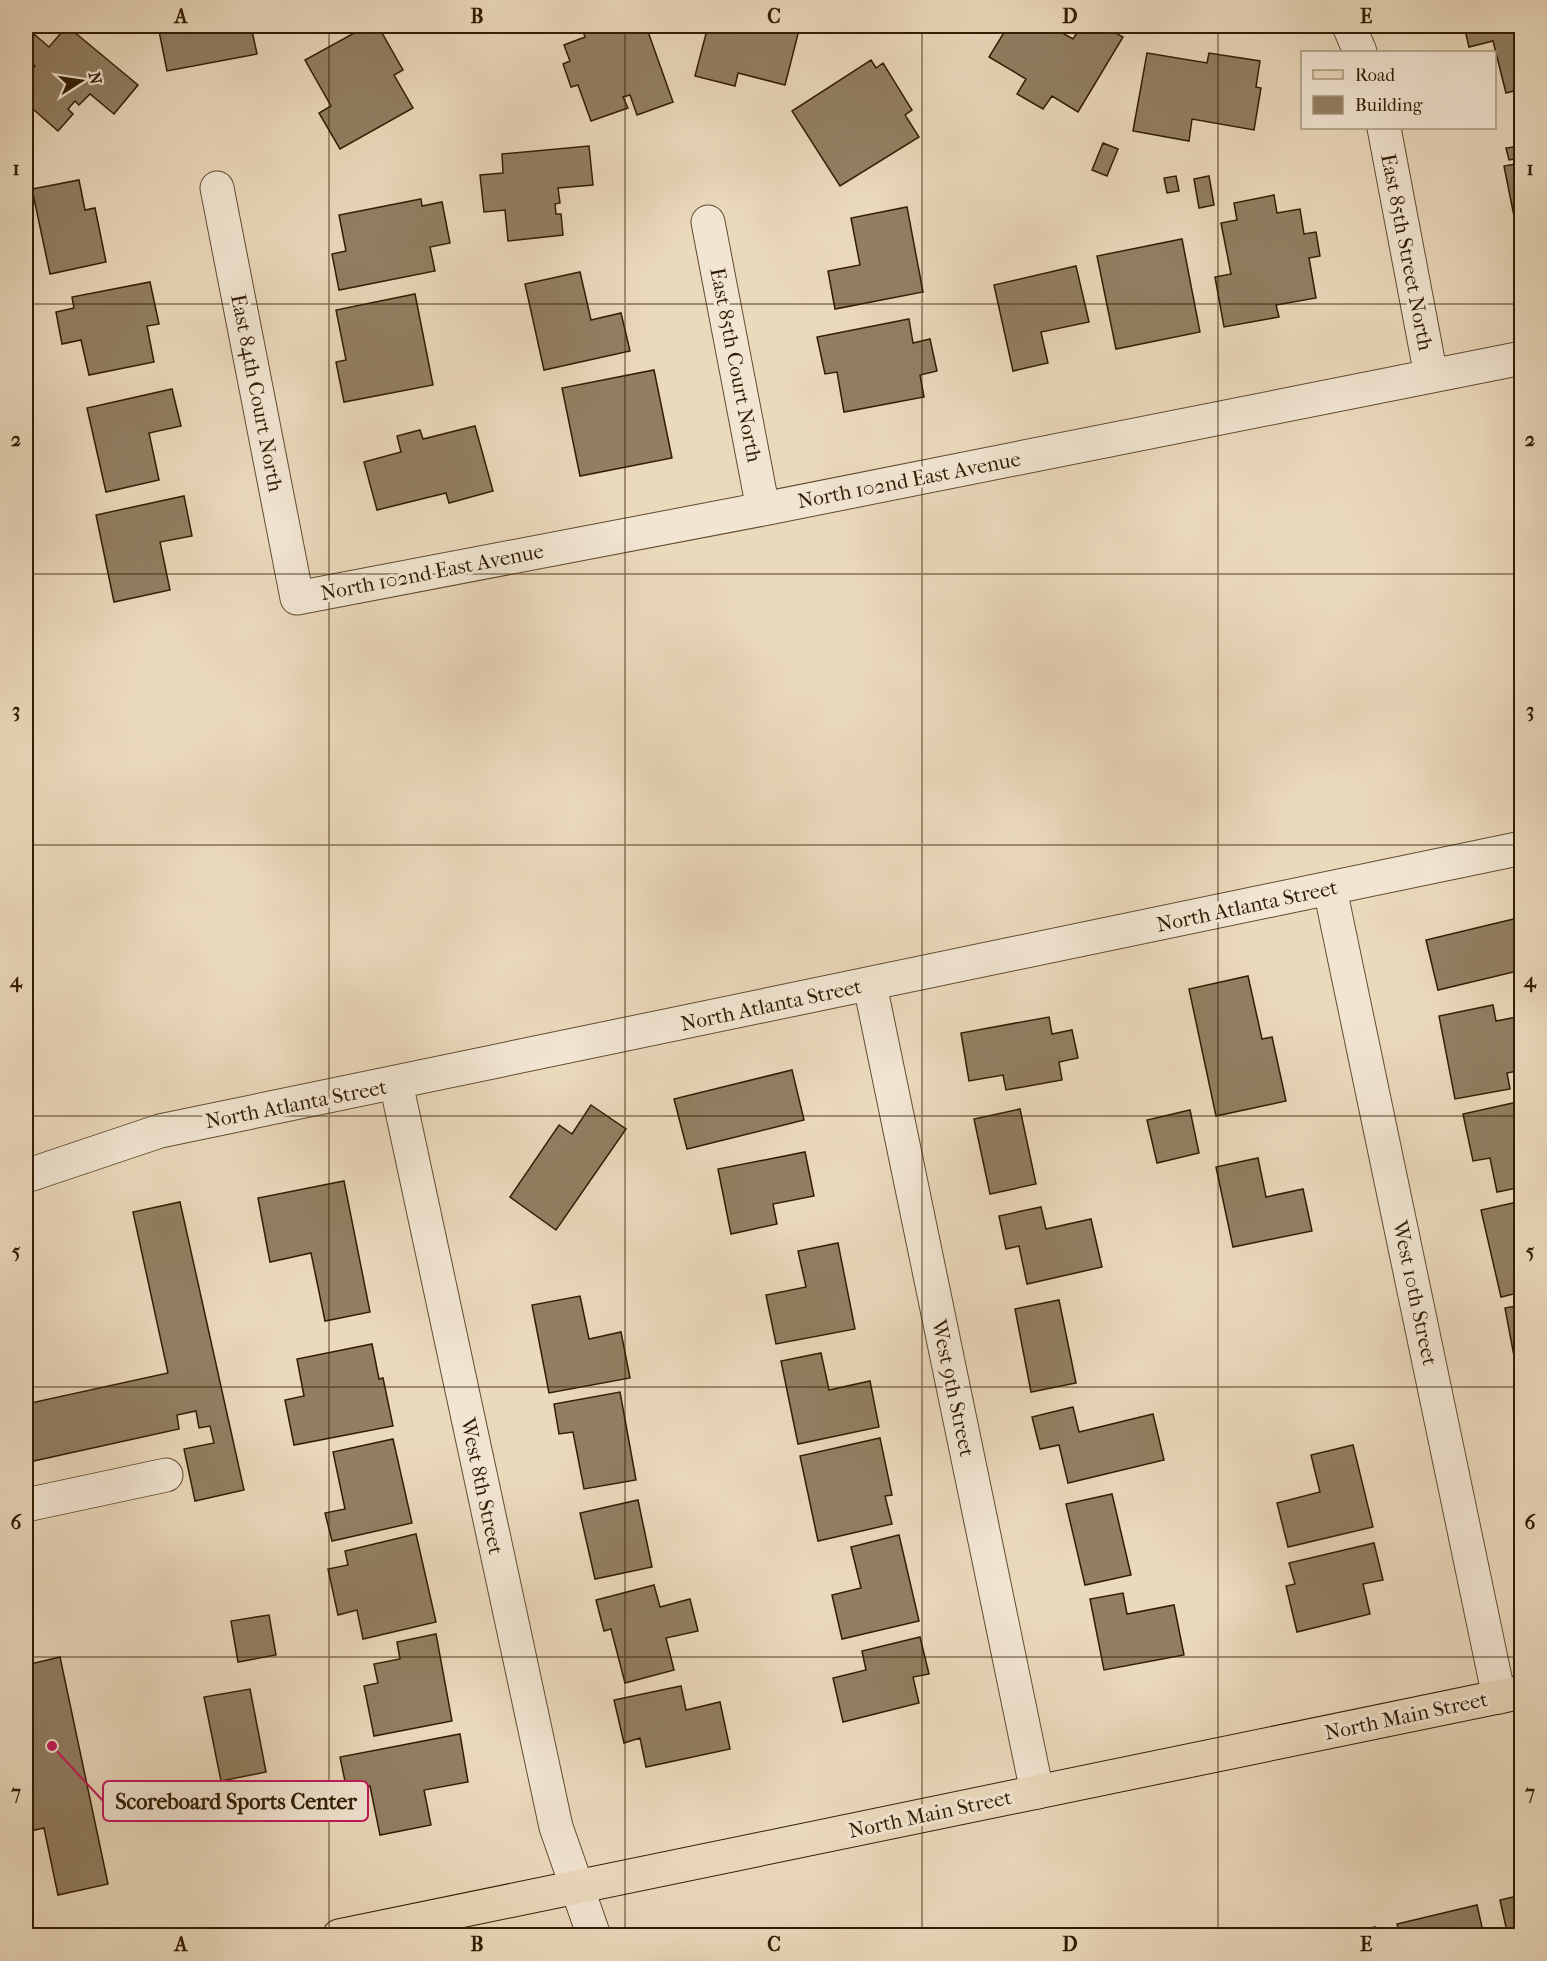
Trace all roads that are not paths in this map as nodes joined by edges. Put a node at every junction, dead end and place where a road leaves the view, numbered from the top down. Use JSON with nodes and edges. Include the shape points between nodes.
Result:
{"nodes":[{"id":1,"x":1349,"y":26,"type":"edge"},
{"id":2,"x":1360,"y":51,"type":"edge"},
{"id":3,"x":1384,"y":129,"type":"edge"},
{"id":4,"x":217,"y":188,"type":"dead end"},
{"id":5,"x":708,"y":222,"type":"dead end"},
{"id":6,"x":1521,"y":358,"type":"edge"},
{"id":7,"x":1431,"y":376,"type":"junction"},
{"id":8,"x":763,"y":509,"type":"junction"},
{"id":9,"x":297,"y":598,"type":"joint"},
{"id":10,"x":1521,"y":848,"type":"edge"},
{"id":11,"x":1330,"y":889,"type":"junction"},
{"id":12,"x":870,"y":985,"type":"junction"},
{"id":13,"x":396,"y":1083,"type":"junction"},
{"id":14,"x":26,"y":1176,"type":"edge"},
{"id":15,"x":166,"y":1475,"type":"dead end"},
{"id":16,"x":26,"y":1505,"type":"edge"},
{"id":17,"x":1510,"y":1695,"type":"edge"},
{"id":18,"x":1037,"y":1792,"type":"junction"},
{"id":19,"x":577,"y":1887,"type":"junction"},
{"id":20,"x":339,"y":1935,"type":"edge"},
{"id":21,"x":594,"y":1935,"type":"edge"}],
"edges":[{"from":1,"to":2,"type":"street"},
{"from":3,"to":7,"type":"street","name":"East 85th Street North"},
{"from":4,"to":9,"type":"street","name":"East 84th Court North"},
{"from":5,"to":8,"type":"street","name":"East 85th Court North"},
{"from":6,"to":7,"type":"street","name":"North 102nd East Avenue"},
{"from":7,"to":8,"type":"street","name":"North 102nd East Avenue"},
{"from":8,"to":9,"type":"street","name":"North 102nd East Avenue"},
{"from":10,"to":11,"type":"street","name":"North Atlanta Street"},
{"from":11,"to":12,"type":"street","name":"North Atlanta Street"},
{"from":11,"to":17,"type":"street","name":"West 10th Street"},
{"from":12,"to":13,"type":"street","name":"North Atlanta Street"},
{"from":12,"to":18,"type":"street","name":"West 9th Street"},
{"from":13,"to":14,"type":"street","name":"North Atlanta Street","via":[[160,1131]]},
{"from":13,"to":19,"type":"street","name":"West 8th Street","via":[[556,1827]]},
{"from":15,"to":16,"type":"street"},
{"from":17,"to":18,"type":"main road","name":"North Main Street"},
{"from":18,"to":19,"type":"main road","name":"North Main Street"},
{"from":19,"to":20,"type":"main road","name":"North Main Street"},
{"from":19,"to":21,"type":"street","name":"West 8th Street"}]}
